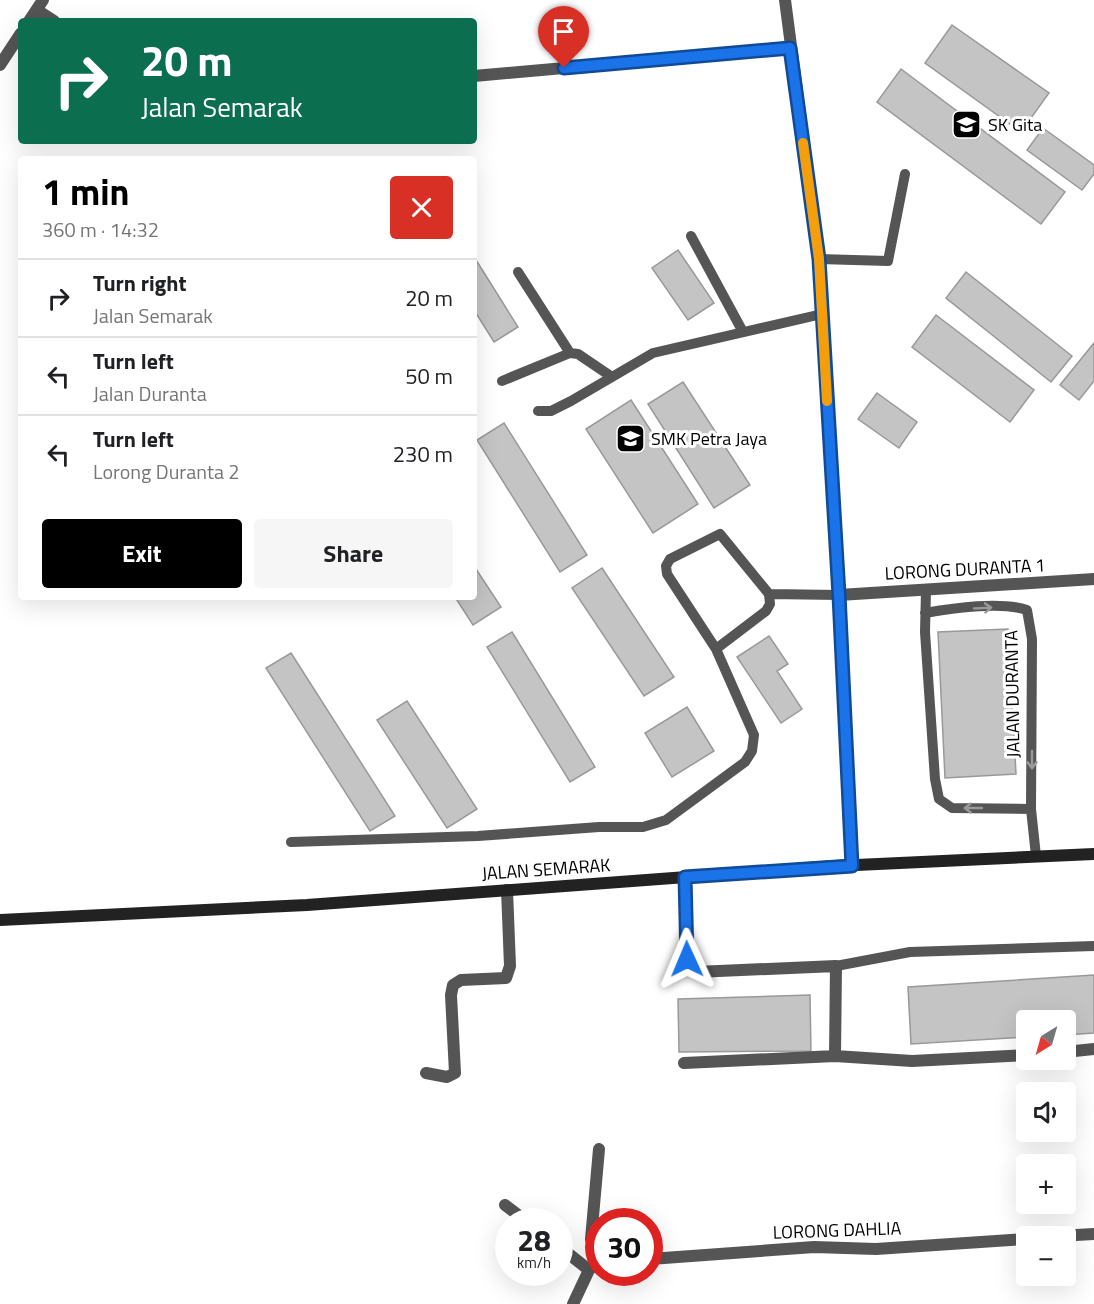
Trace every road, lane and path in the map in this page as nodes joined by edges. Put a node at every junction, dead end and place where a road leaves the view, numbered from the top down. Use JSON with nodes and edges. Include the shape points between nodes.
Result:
{"nodes":[{"id":1,"x":785,"y":0,"type":"edge"},
{"id":2,"x":40,"y":5,"type":"edge"},
{"id":3,"x":31,"y":18,"type":"edge"},
{"id":4,"x":51,"y":18,"type":"edge"},
{"id":5,"x":18,"y":38,"type":"edge"},
{"id":6,"x":790,"y":48,"type":"junction"},
{"id":7,"x":0,"y":65,"type":"edge"},
{"id":8,"x":477,"y":76,"type":"edge"},
{"id":9,"x":905,"y":174,"type":"dead end"},
{"id":10,"x":691,"y":236,"type":"dead end"},
{"id":11,"x":819,"y":259,"type":"junction"},
{"id":12,"x":518,"y":272,"type":"dead end"},
{"id":13,"x":822,"y":314,"type":"junction"},
{"id":14,"x":743,"y":332,"type":"junction"},
{"id":15,"x":570,"y":353,"type":"junction"},
{"id":16,"x":612,"y":377,"type":"junction"},
{"id":17,"x":502,"y":381,"type":"dead end"},
{"id":18,"x":538,"y":411,"type":"dead end"},
{"id":19,"x":1094,"y":579,"type":"edge"},
{"id":20,"x":926,"y":590,"type":"junction"},
{"id":21,"x":769,"y":594,"type":"junction"},
{"id":22,"x":839,"y":595,"type":"junction"},
{"id":23,"x":925,"y":613,"type":"junction"},
{"id":24,"x":716,"y":649,"type":"junction"},
{"id":25,"x":1031,"y":808,"type":"junction"},
{"id":26,"x":291,"y":842,"type":"dead end"},
{"id":27,"x":1094,"y":854,"type":"edge"},
{"id":28,"x":1036,"y":856,"type":"junction"},
{"id":29,"x":852,"y":866,"type":"junction"},
{"id":30,"x":685,"y":877,"type":"junction"},
{"id":31,"x":507,"y":890,"type":"junction"},
{"id":32,"x":0,"y":921,"type":"edge"},
{"id":33,"x":1094,"y":946,"type":"edge"},
{"id":34,"x":836,"y":966,"type":"junction"},
{"id":35,"x":1094,"y":1048,"type":"edge"},
{"id":36,"x":1076,"y":1050,"type":"edge"},
{"id":37,"x":1016,"y":1055,"type":"edge"},
{"id":38,"x":835,"y":1056,"type":"junction"},
{"id":39,"x":684,"y":1063,"type":"dead end"},
{"id":40,"x":426,"y":1073,"type":"dead end"},
{"id":41,"x":599,"y":1149,"type":"dead end"},
{"id":42,"x":505,"y":1205,"type":"dead end"},
{"id":43,"x":509,"y":1208,"type":"edge"},
{"id":44,"x":594,"y":1208,"type":"edge"},
{"id":45,"x":1094,"y":1234,"type":"edge"},
{"id":46,"x":1076,"y":1235,"type":"edge"},
{"id":47,"x":1016,"y":1240,"type":"edge"},
{"id":48,"x":573,"y":1257,"type":"edge"},
{"id":49,"x":663,"y":1258,"type":"edge"},
{"id":50,"x":585,"y":1267,"type":"edge"},
{"id":51,"x":585,"y":1278,"type":"edge"},
{"id":52,"x":573,"y":1304,"type":"edge"}],
"edges":[{"from":1,"to":6,"type":"street"},
{"from":2,"to":3,"type":"street"},
{"from":2,"to":4,"type":"street"},
{"from":5,"to":7,"type":"street"},
{"from":6,"to":8,"type":"street"},
{"from":6,"to":11,"type":"street"},
{"from":9,"to":11,"type":"lane","via":[[888,261]]},
{"from":10,"to":14,"type":"lane"},
{"from":11,"to":13,"type":"street"},
{"from":12,"to":15,"type":"lane"},
{"from":13,"to":14,"type":"lane"},
{"from":13,"to":22,"type":"street"},
{"from":14,"to":16,"type":"lane","via":[[653,353]]},
{"from":15,"to":16,"type":"lane","via":[[579,354]]},
{"from":15,"to":17,"type":"lane"},
{"from":16,"to":18,"type":"lane","via":[[551,411]]},
{"from":19,"to":20,"type":"street","name":"LORONG DURANTA 1"},
{"from":20,"to":22,"type":"street","name":"LORONG DURANTA 1"},
{"from":20,"to":23,"type":"lane"},
{"from":21,"to":22,"type":"lane"},
{"from":21,"to":24,"type":"lane","via":[[766,611]]},
{"from":21,"to":24,"type":"lane","via":[[720,534],[670,559],[667,574]]},
{"from":22,"to":29,"type":"street"},
{"from":25,"to":23,"type":"lane","one_way":true,"via":[[952,808],[939,799]]},
{"from":23,"to":25,"type":"lane","name":"JALAN DURANTA","one_way":true,"via":[[1015,606],[1028,610],[1032,639]]},
{"from":24,"to":26,"type":"lane","via":[[754,735],[752,751],[745,762],[666,820],[643,827]]},
{"from":25,"to":28,"type":"lane","name":"JALAN DURANTA"},
{"from":27,"to":28,"type":"main road","name":"JALAN SEMARAK"},
{"from":28,"to":29,"type":"main road","name":"JALAN SEMARAK"},
{"from":29,"to":30,"type":"main road","name":"JALAN SEMARAK"},
{"from":30,"to":31,"type":"main road","name":"JALAN SEMARAK"},
{"from":30,"to":34,"type":"street","via":[[687,969],[696,972]]},
{"from":31,"to":32,"type":"main road","name":"JALAN SEMARAK"},
{"from":31,"to":40,"type":"street","via":[[510,966],[506,978],[461,980],[453,985],[455,1073],[447,1077]]},
{"from":33,"to":34,"type":"lane","via":[[910,952]]},
{"from":34,"to":38,"type":"street"},
{"from":35,"to":36,"type":"street"},
{"from":37,"to":38,"type":"street","via":[[912,1060]]},
{"from":38,"to":39,"type":"street"},
{"from":41,"to":44,"type":"street"},
{"from":42,"to":43,"type":"street"},
{"from":45,"to":46,"type":"street"},
{"from":47,"to":49,"type":"street","name":"LORONG DAHLIA","via":[[876,1249],[814,1247]]},
{"from":48,"to":50,"type":"street"},
{"from":51,"to":52,"type":"street"}]}
